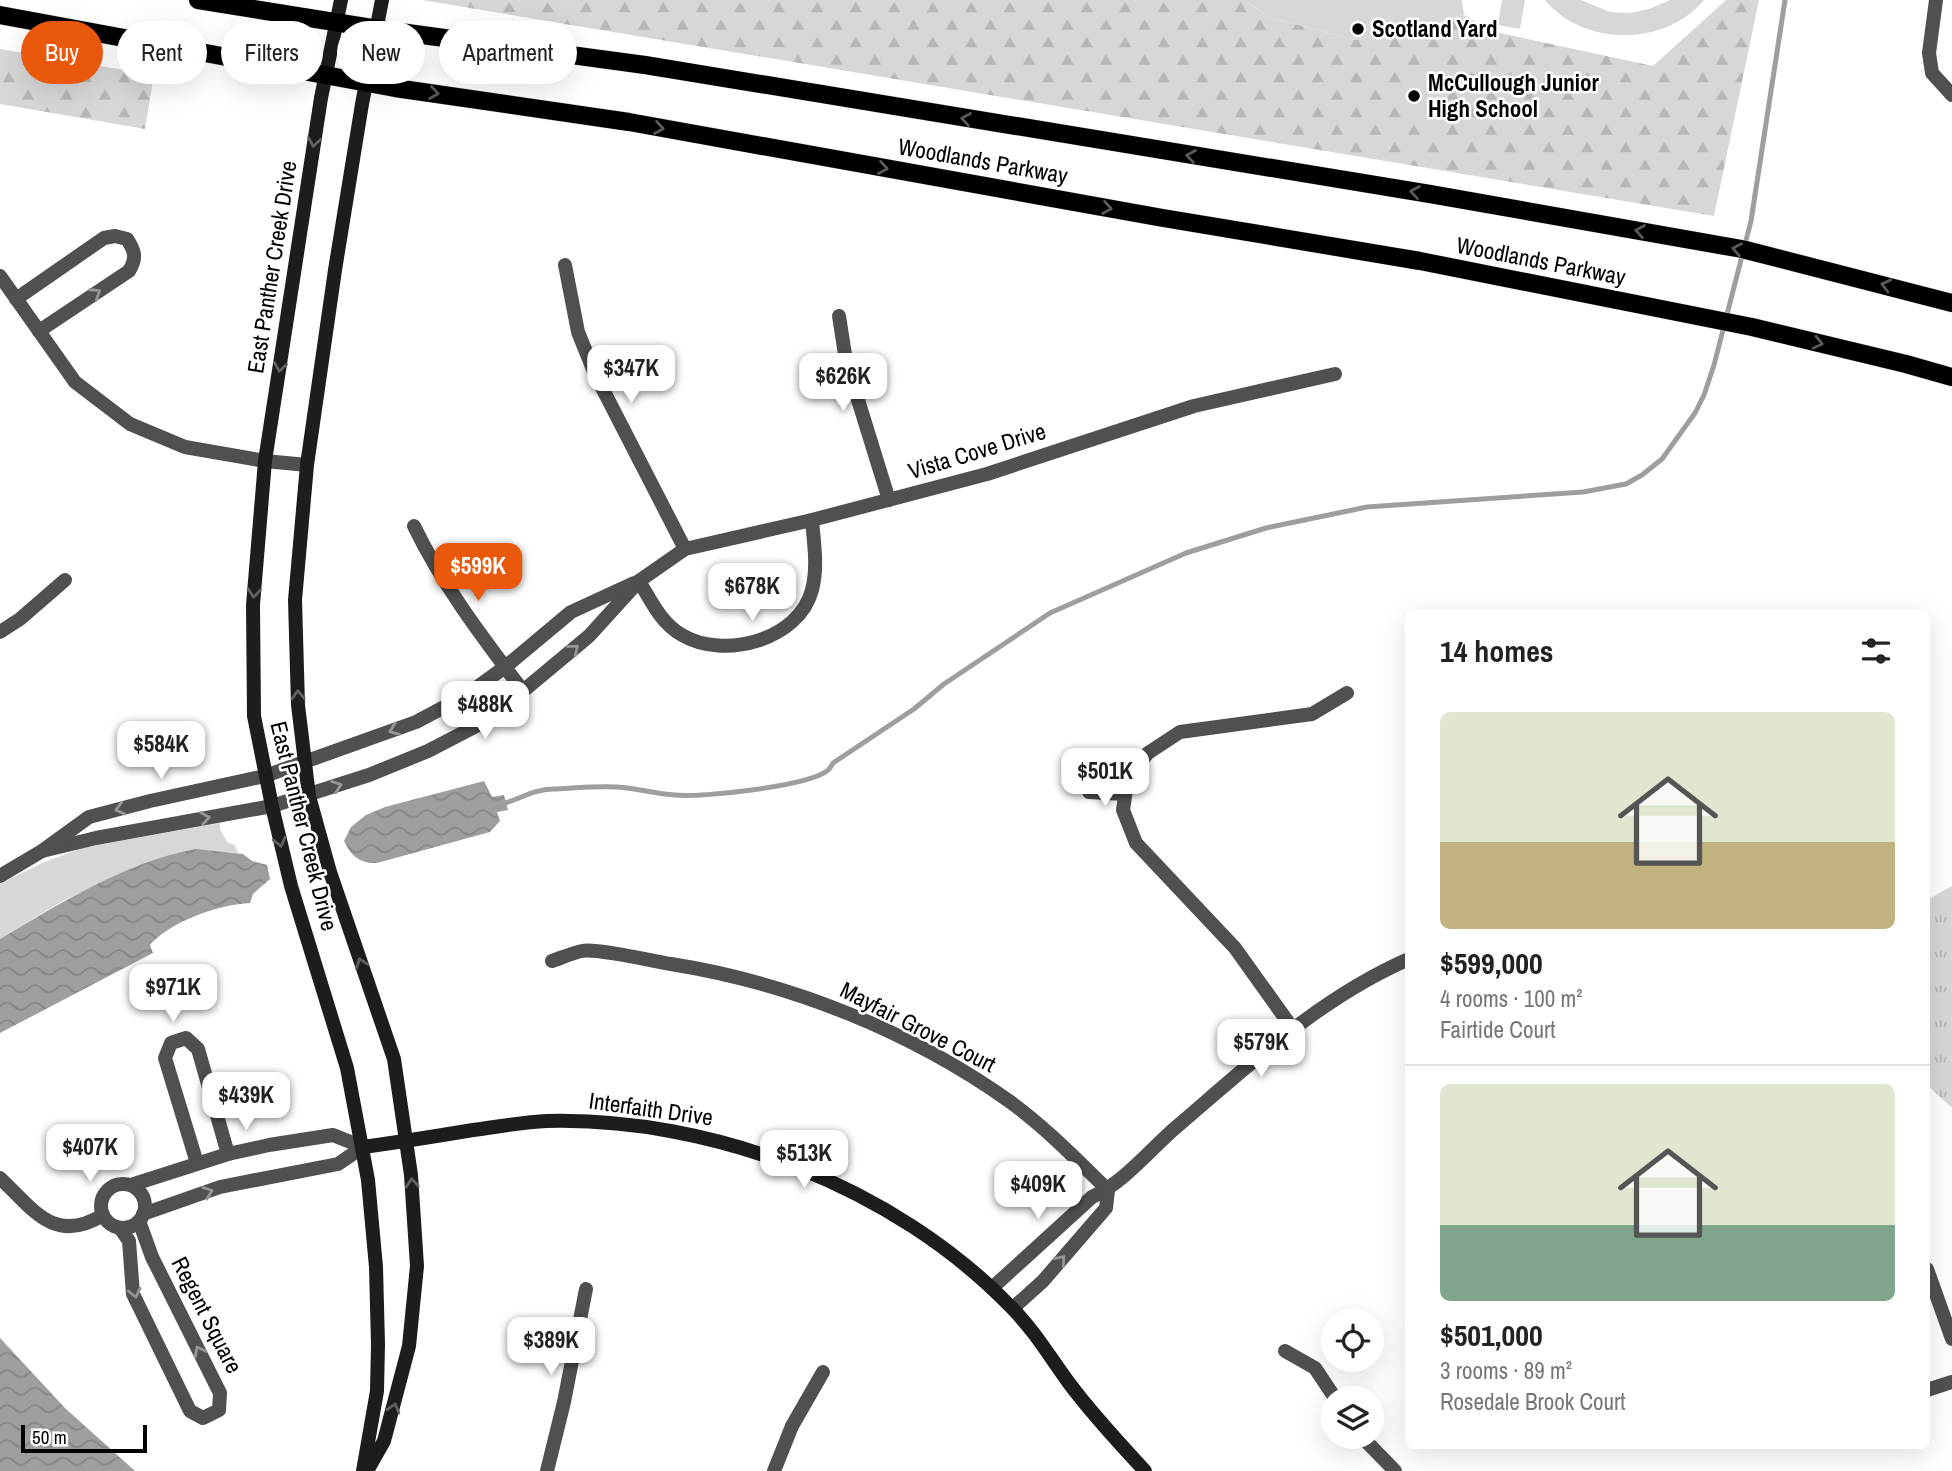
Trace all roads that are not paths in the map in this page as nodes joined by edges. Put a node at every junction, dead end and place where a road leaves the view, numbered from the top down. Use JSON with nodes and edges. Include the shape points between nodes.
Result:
{"nodes":[{"id":1,"x":198,"y":0,"type":"edge"},
{"id":2,"x":341,"y":0,"type":"edge"},
{"id":3,"x":383,"y":0,"type":"edge"},
{"id":4,"x":1936,"y":0,"type":"edge"},
{"id":5,"x":0,"y":15,"type":"edge"},
{"id":6,"x":338,"y":21,"type":"edge"},
{"id":7,"x":379,"y":21,"type":"edge"},
{"id":8,"x":337,"y":22,"type":"edge"},
{"id":9,"x":337,"y":26,"type":"edge"},
{"id":10,"x":425,"y":35,"type":"edge"},
{"id":11,"x":326,"y":75,"type":"junction"},
{"id":12,"x":337,"y":77,"type":"edge"},
{"id":13,"x":367,"y":84,"type":"edge"},
{"id":14,"x":374,"y":84,"type":"edge"},
{"id":15,"x":1952,"y":95,"type":"edge"},
{"id":16,"x":565,"y":265,"type":"dead end"},
{"id":17,"x":0,"y":276,"type":"edge"},
{"id":18,"x":16,"y":299,"type":"junction"},
{"id":19,"x":1952,"y":303,"type":"edge"},
{"id":20,"x":839,"y":316,"type":"dead end"},
{"id":21,"x":39,"y":331,"type":"junction"},
{"id":22,"x":1335,"y":374,"type":"dead end"},
{"id":23,"x":1952,"y":377,"type":"edge"},
{"id":24,"x":265,"y":461,"type":"junction"},
{"id":25,"x":307,"y":465,"type":"junction"},
{"id":26,"x":889,"y":500,"type":"junction"},
{"id":27,"x":812,"y":520,"type":"junction"},
{"id":28,"x":414,"y":526,"type":"dead end"},
{"id":29,"x":685,"y":550,"type":"junction"},
{"id":30,"x":65,"y":580,"type":"dead end"},
{"id":31,"x":639,"y":581,"type":"junction"},
{"id":32,"x":0,"y":632,"type":"edge"},
{"id":33,"x":505,"y":667,"type":"junction"},
{"id":34,"x":523,"y":691,"type":"junction"},
{"id":35,"x":1347,"y":693,"type":"dead end"},
{"id":36,"x":305,"y":763,"type":"junction"},
{"id":37,"x":265,"y":776,"type":"junction"},
{"id":38,"x":1089,"y":792,"type":"dead end"},
{"id":39,"x":1125,"y":794,"type":"junction"},
{"id":40,"x":309,"y":796,"type":"junction"},
{"id":41,"x":272,"y":806,"type":"junction"},
{"id":42,"x":42,"y":851,"type":"junction"},
{"id":43,"x":0,"y":876,"type":"edge"},
{"id":44,"x":552,"y":961,"type":"dead end"},
{"id":45,"x":1405,"y":961,"type":"edge"},
{"id":46,"x":1293,"y":1028,"type":"junction"},
{"id":47,"x":407,"y":1140,"type":"junction"},
{"id":48,"x":363,"y":1147,"type":"junction"},
{"id":49,"x":228,"y":1154,"type":"junction"},
{"id":50,"x":197,"y":1163,"type":"junction"},
{"id":51,"x":0,"y":1178,"type":"edge"},
{"id":52,"x":131,"y":1185,"type":"junction"},
{"id":53,"x":1108,"y":1190,"type":"junction"},
{"id":54,"x":103,"y":1215,"type":"junction"},
{"id":55,"x":141,"y":1218,"type":"junction"},
{"id":56,"x":120,"y":1228,"type":"junction"},
{"id":57,"x":1930,"y":1277,"type":"edge"},
{"id":58,"x":992,"y":1288,"type":"junction"},
{"id":59,"x":586,"y":1289,"type":"dead end"},
{"id":60,"x":1013,"y":1308,"type":"junction"},
{"id":61,"x":1952,"y":1339,"type":"edge"},
{"id":62,"x":1285,"y":1351,"type":"dead end"},
{"id":63,"x":823,"y":1372,"type":"dead end"},
{"id":64,"x":1952,"y":1382,"type":"edge"},
{"id":65,"x":1327,"y":1386,"type":"edge"},
{"id":66,"x":1930,"y":1389,"type":"edge"},
{"id":67,"x":1374,"y":1449,"type":"edge"},
{"id":68,"x":365,"y":1471,"type":"edge"},
{"id":69,"x":547,"y":1471,"type":"edge"},
{"id":70,"x":774,"y":1471,"type":"edge"},
{"id":71,"x":1145,"y":1471,"type":"edge"},
{"id":72,"x":1395,"y":1471,"type":"edge"}],
"edges":[{"from":1,"to":8,"type":"main road","name":"Woodlands Parkway"},
{"from":2,"to":6,"type":"street","name":"East Panther Creek Drive"},
{"from":3,"to":7,"type":"street","name":"East Panther Creek Drive"},
{"from":4,"to":15,"type":"street","via":[[1929,53],[1932,74]]},
{"from":5,"to":11,"type":"main road","name":"Woodlands Parkway"},
{"from":9,"to":11,"type":"street","name":"East Panther Creek Drive"},
{"from":19,"to":10,"type":"main road","name":"Woodlands Parkway","one_way":true,"via":[[1707,243],[1430,194],[645,65]]},
{"from":11,"to":12,"type":"main road","name":"Woodlands Parkway"},
{"from":11,"to":24,"type":"street","name":"East Panther Creek Drive","one_way":true},
{"from":13,"to":25,"type":"street","name":"East Panther Creek Drive"},
{"from":14,"to":23,"type":"main road","name":"Woodlands Parkway","one_way":true,"via":[[629,122],[1420,261],[1752,327]]},
{"from":16,"to":29,"type":"street","via":[[578,332],[595,374]]},
{"from":17,"to":18,"type":"street"},
{"from":18,"to":21,"type":"street"},
{"from":21,"to":18,"type":"street","one_way":true,"via":[[129,271],[135,251],[127,239],[104,239]]},
{"from":20,"to":26,"type":"street","via":[[846,361]]},
{"from":21,"to":24,"type":"street","via":[[75,382],[130,424],[185,447]]},
{"from":22,"to":26,"type":"street","name":"Vista Cove Drive","via":[[1194,407],[987,474]]},
{"from":24,"to":25,"type":"street"},
{"from":24,"to":37,"type":"street","name":"East Panther Creek Drive","one_way":true,"via":[[253,605],[254,716]]},
{"from":36,"to":25,"type":"street","name":"East Panther Creek Drive","one_way":true,"via":[[295,600]]},
{"from":26,"to":27,"type":"street","name":"Vista Cove Drive"},
{"from":27,"to":29,"type":"street","name":"Vista Cove Drive"},
{"from":27,"to":31,"type":"street","via":[[816,565],[812,592],[801,613],[768,637],[724,646],[683,636],[664,622]]},
{"from":28,"to":33,"type":"street","via":[[463,612]]},
{"from":29,"to":31,"type":"street","name":"Vista Cove Drive"},
{"from":30,"to":32,"type":"street"},
{"from":31,"to":33,"type":"street","name":"Vista Cove Drive","via":[[571,612]]},
{"from":34,"to":31,"type":"street","name":"Vista Cove Drive","one_way":true,"via":[[589,636]]},
{"from":33,"to":34,"type":"street"},
{"from":33,"to":36,"type":"street","name":"Vista Cove Drive","one_way":true,"via":[[465,696],[416,722]]},
{"from":40,"to":34,"type":"street","name":"Vista Cove Drive","one_way":true,"via":[[428,751],[480,724]]},
{"from":35,"to":39,"type":"street","via":[[1312,714],[1180,732],[1148,753],[1128,776]]},
{"from":36,"to":37,"type":"street","name":"Vista Cove Drive"},
{"from":36,"to":40,"type":"street","name":"East Panther Creek Drive"},
{"from":37,"to":41,"type":"street","name":"East Panther Creek Drive"},
{"from":37,"to":42,"type":"street","name":"Vista Cove Drive","one_way":true,"via":[[89,817]]},
{"from":38,"to":39,"type":"street"},
{"from":39,"to":46,"type":"street","via":[[1123,810],[1136,843],[1235,948]]},
{"from":40,"to":41,"type":"street","name":"Vista Cove Drive"},
{"from":47,"to":40,"type":"street","name":"East Panther Creek Drive","one_way":true,"via":[[394,1059]]},
{"from":42,"to":41,"type":"street","name":"Vista Cove Drive","one_way":true},
{"from":41,"to":48,"type":"street","name":"East Panther Creek Drive","one_way":true,"via":[[291,886],[347,1068]]},
{"from":42,"to":43,"type":"street"},
{"from":44,"to":53,"type":"street","name":"Mayfair Grove Court","via":[[584,950],[673,964],[772,986],[828,1006],[954,1066],[1010,1102]]},
{"from":45,"to":46,"type":"street","via":[[1364,981]]},
{"from":46,"to":53,"type":"street"},
{"from":47,"to":48,"type":"street","name":"Interfaith Drive"},
{"from":47,"to":58,"type":"street","name":"Interfaith Drive","via":[[568,1121],[645,1127],[715,1140],[762,1153],[861,1198],[915,1228]]},
{"from":68,"to":47,"type":"street","name":"East Panther Creek Drive","one_way":true,"via":[[384,1441],[409,1346],[417,1266]]},
{"from":48,"to":49,"type":"street","via":[[333,1135]]},
{"from":55,"to":48,"type":"street","one_way":true,"via":[[220,1187],[338,1164]]},
{"from":48,"to":68,"type":"street","name":"East Panther Creek Drive","via":[[376,1267],[378,1344],[377,1391]]},
{"from":49,"to":50,"type":"street"},
{"from":49,"to":50,"type":"street","via":[[198,1049],[186,1038],[171,1043],[165,1058]]},
{"from":50,"to":52,"type":"street"},
{"from":51,"to":54,"type":"street","via":[[43,1219],[59,1227],[92,1222]]},
{"from":52,"to":54,"type":"street","via":[[110,1188],[102,1201]]},
{"from":52,"to":55,"type":"street","via":[[144,1200]]},
{"from":53,"to":58,"type":"street","via":[[1092,1197]]},
{"from":60,"to":53,"type":"street","one_way":true,"via":[[1043,1281],[1106,1208]]},
{"from":54,"to":56,"type":"street"},
{"from":55,"to":56,"type":"street"},
{"from":56,"to":55,"type":"street","name":"Regent Square","one_way":true,"via":[[129,1241],[133,1294],[190,1411],[203,1418],[219,1410],[220,1393],[152,1257]]},
{"from":57,"to":61,"type":"street"},
{"from":58,"to":60,"type":"street","name":"Interfaith Drive"},
{"from":59,"to":69,"type":"street"},
{"from":60,"to":71,"type":"street","name":"Interfaith Drive","via":[[1091,1411]]},
{"from":62,"to":65,"type":"street","via":[[1315,1368]]},
{"from":63,"to":70,"type":"street","via":[[792,1426]]},
{"from":64,"to":66,"type":"street"},
{"from":67,"to":72,"type":"street"}]}
